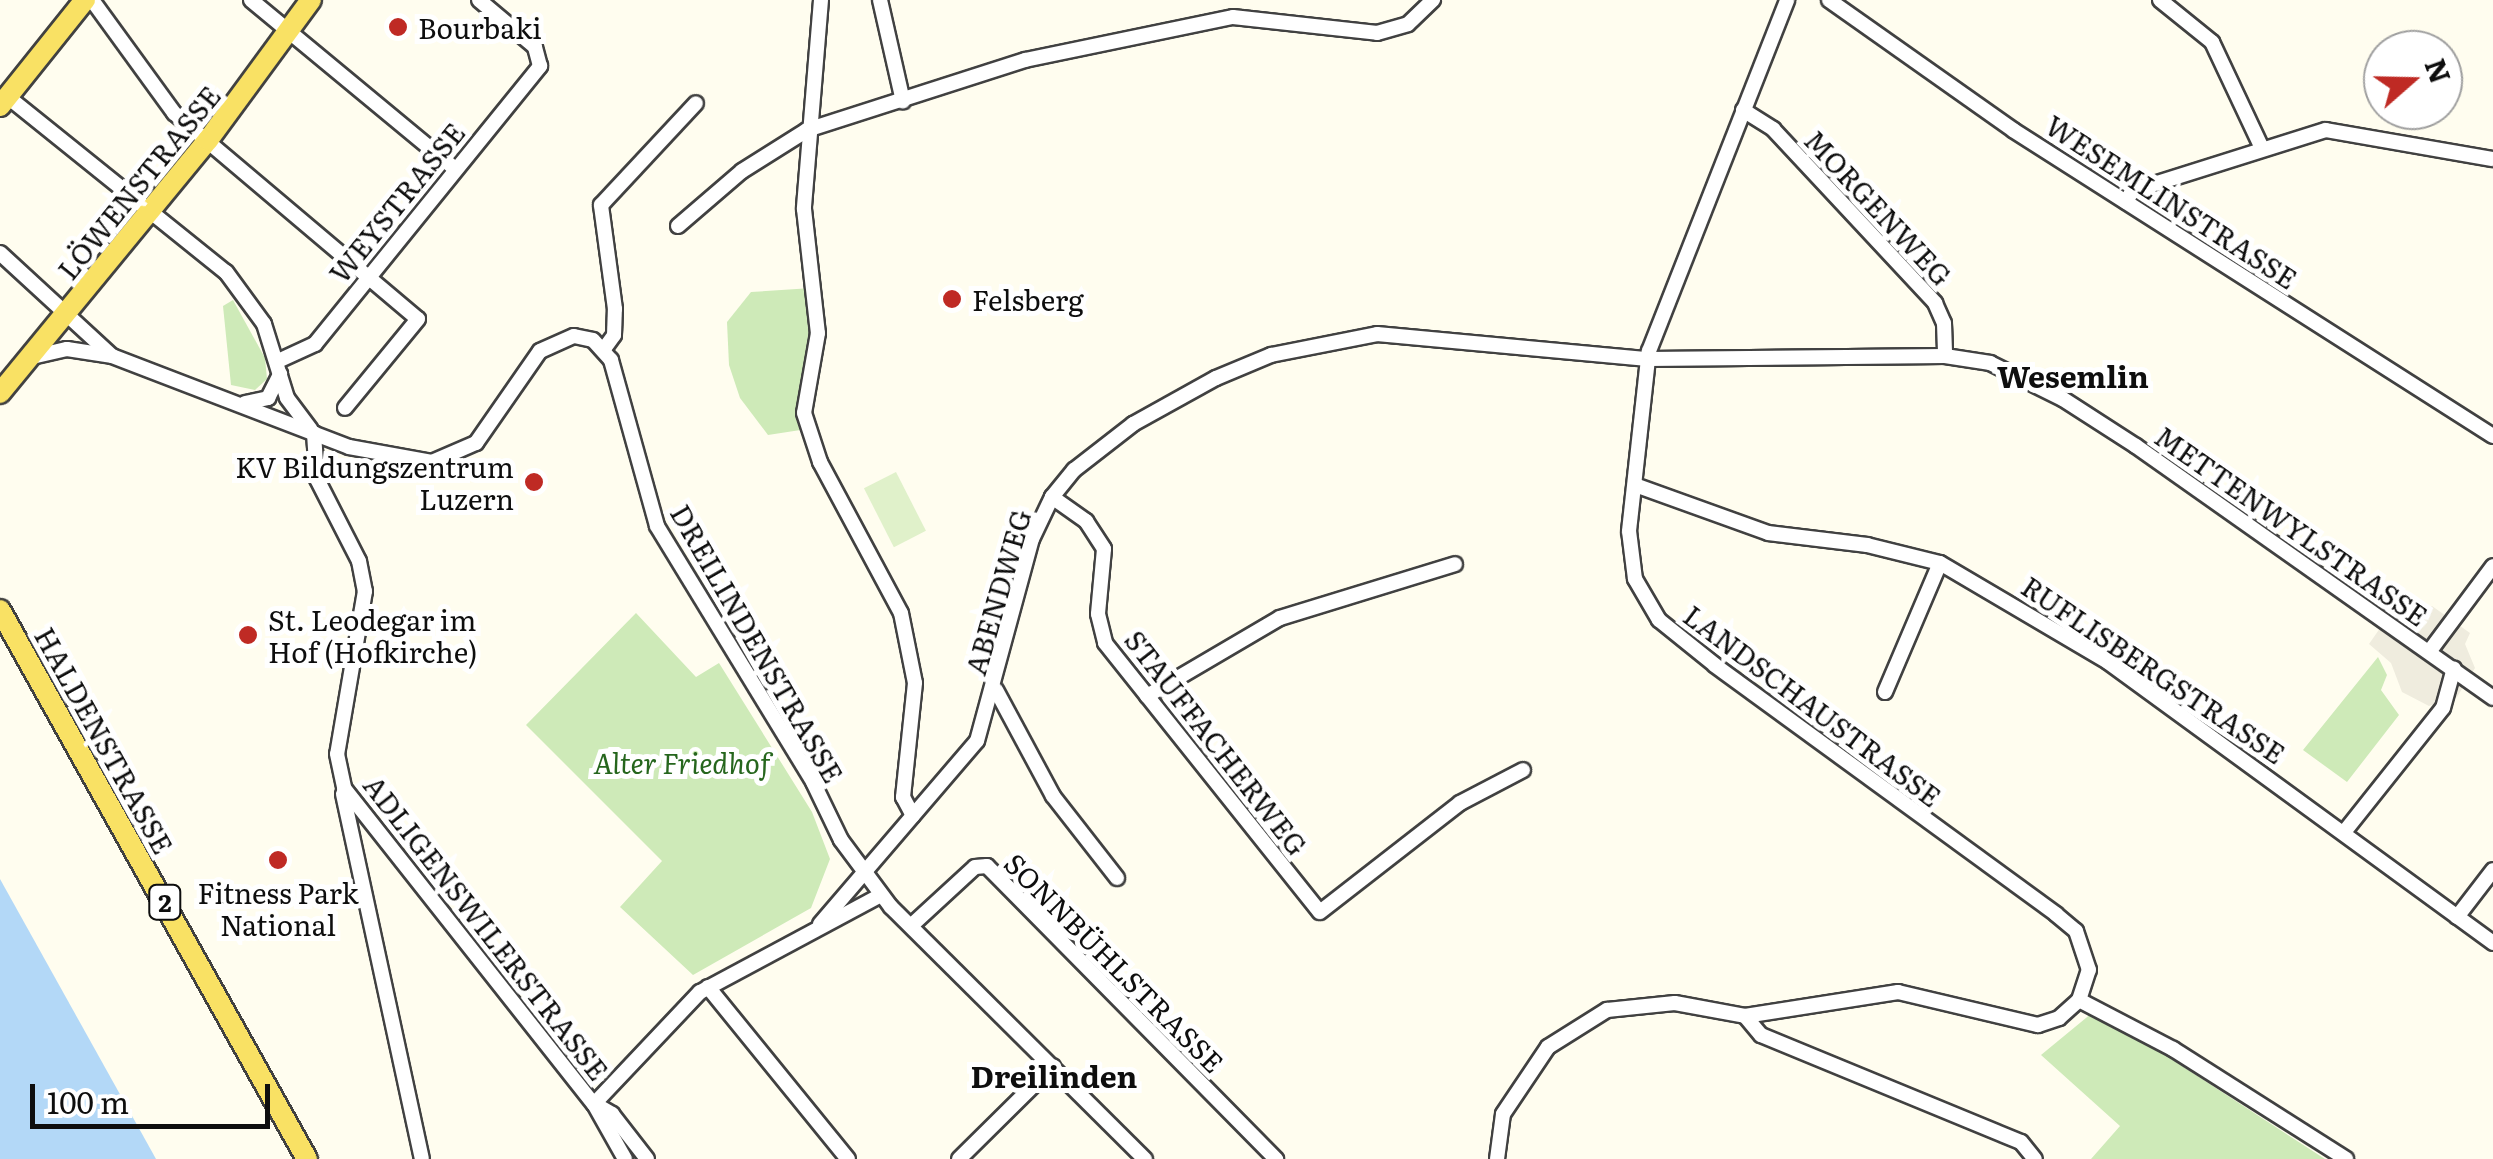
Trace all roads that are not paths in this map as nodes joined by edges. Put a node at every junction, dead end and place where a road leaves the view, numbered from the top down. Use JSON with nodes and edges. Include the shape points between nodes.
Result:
{"nodes":[{"id":1,"x":88,"y":0,"type":"edge"},
{"id":2,"x":251,"y":0,"type":"edge"},
{"id":3,"x":311,"y":0,"type":"edge"},
{"id":4,"x":479,"y":0,"type":"edge"},
{"id":5,"x":821,"y":0,"type":"edge"},
{"id":6,"x":880,"y":0,"type":"edge"},
{"id":7,"x":1433,"y":0,"type":"edge"},
{"id":8,"x":1787,"y":0,"type":"edge"},
{"id":9,"x":1829,"y":0,"type":"edge"},
{"id":10,"x":2160,"y":0,"type":"edge"},
{"id":11,"x":292,"y":33,"type":"junction"},
{"id":12,"x":4,"y":101,"type":"edge"},
{"id":13,"x":904,"y":101,"type":"junction"},
{"id":14,"x":696,"y":103,"type":"dead end"},
{"id":15,"x":1743,"y":110,"type":"junction"},
{"id":16,"x":807,"y":130,"type":"junction"},
{"id":17,"x":208,"y":140,"type":"junction"},
{"id":18,"x":2261,"y":146,"type":"junction"},
{"id":19,"x":2493,"y":159,"type":"edge"},
{"id":20,"x":454,"y":168,"type":"junction"},
{"id":21,"x":2126,"y":202,"type":"junction"},
{"id":22,"x":151,"y":212,"type":"junction"},
{"id":23,"x":678,"y":226,"type":"dead end"},
{"id":24,"x":0,"y":253,"type":"edge"},
{"id":25,"x":370,"y":274,"type":"junction"},
{"id":26,"x":69,"y":313,"type":"junction"},
{"id":27,"x":604,"y":349,"type":"junction"},
{"id":28,"x":112,"y":356,"type":"junction"},
{"id":29,"x":1944,"y":356,"type":"junction"},
{"id":30,"x":28,"y":358,"type":"junction"},
{"id":31,"x":1648,"y":359,"type":"junction"},
{"id":32,"x":279,"y":367,"type":"junction"},
{"id":33,"x":0,"y":393,"type":"edge"},
{"id":34,"x":239,"y":402,"type":"junction"},
{"id":35,"x":344,"y":408,"type":"dead end"},
{"id":36,"x":314,"y":433,"type":"junction"},
{"id":37,"x":2493,"y":436,"type":"edge"},
{"id":38,"x":1635,"y":484,"type":"junction"},
{"id":39,"x":1052,"y":498,"type":"junction"},
{"id":40,"x":1940,"y":563,"type":"junction"},
{"id":41,"x":1455,"y":564,"type":"dead end"},
{"id":42,"x":2493,"y":566,"type":"edge"},
{"id":43,"x":0,"y":610,"type":"edge"},
{"id":44,"x":2429,"y":652,"type":"junction"},
{"id":45,"x":2454,"y":668,"type":"junction"},
{"id":46,"x":996,"y":690,"type":"junction"},
{"id":47,"x":1885,"y":692,"type":"dead end"},
{"id":48,"x":1147,"y":696,"type":"junction"},
{"id":49,"x":2493,"y":698,"type":"edge"},
{"id":50,"x":1523,"y":770,"type":"dead end"},
{"id":51,"x":344,"y":788,"type":"junction"},
{"id":52,"x":913,"y":816,"type":"junction"},
{"id":53,"x":2345,"y":831,"type":"junction"},
{"id":54,"x":861,"y":869,"type":"junction"},
{"id":55,"x":2493,"y":870,"type":"edge"},
{"id":56,"x":1117,"y":878,"type":"dead end"},
{"id":57,"x":881,"y":895,"type":"junction"},
{"id":58,"x":2457,"y":917,"type":"junction"},
{"id":59,"x":820,"y":924,"type":"junction"},
{"id":60,"x":913,"y":924,"type":"junction"},
{"id":61,"x":2493,"y":943,"type":"edge"},
{"id":62,"x":708,"y":987,"type":"junction"},
{"id":63,"x":2079,"y":1000,"type":"junction"},
{"id":64,"x":1745,"y":1016,"type":"junction"},
{"id":65,"x":1053,"y":1066,"type":"junction"},
{"id":66,"x":594,"y":1104,"type":"junction"},
{"id":67,"x":2035,"y":1158,"type":"edge"},
{"id":68,"x":308,"y":1159,"type":"edge"},
{"id":69,"x":422,"y":1159,"type":"edge"},
{"id":70,"x":625,"y":1159,"type":"edge"},
{"id":71,"x":647,"y":1159,"type":"edge"},
{"id":72,"x":848,"y":1159,"type":"edge"},
{"id":73,"x":959,"y":1159,"type":"edge"},
{"id":74,"x":1145,"y":1159,"type":"edge"},
{"id":75,"x":1276,"y":1159,"type":"edge"},
{"id":76,"x":1497,"y":1159,"type":"edge"},
{"id":77,"x":2346,"y":1159,"type":"edge"}],
"edges":[{"from":1,"to":12,"type":"main road"},
{"from":1,"to":17,"type":"street","via":[[174,113]]},
{"from":2,"to":11,"type":"street"},
{"from":3,"to":11,"type":"main road","name":"LÖWENSTRASSE"},
{"from":4,"to":20,"type":"street","name":"WEYSTRASSE","via":[[536,46],[542,60]]},
{"from":5,"to":16,"type":"street"},
{"from":6,"to":13,"type":"street"},
{"from":7,"to":13,"type":"street","via":[[1408,24],[1376,33],[1277,18],[1194,21],[1025,60]]},
{"from":8,"to":15,"type":"street","name":"LANDSCHAUSTRASSE"},
{"from":9,"to":21,"type":"street","name":"WESEMLINSTRASSE","via":[[1878,40]]},
{"from":10,"to":18,"type":"street","via":[[2212,42]]},
{"from":11,"to":17,"type":"main road","name":"LÖWENSTRASSE"},
{"from":11,"to":20,"type":"street"},
{"from":12,"to":22,"type":"street"},
{"from":13,"to":16,"type":"street"},
{"from":14,"to":27,"type":"street","via":[[601,205],[614,309],[614,336]]},
{"from":15,"to":29,"type":"street","name":"MORGENWEG","via":[[1773,129],[1936,303]]},
{"from":15,"to":31,"type":"street","name":"LANDSCHAUSTRASSE"},
{"from":16,"to":23,"type":"street","via":[[742,171]]},
{"from":16,"to":52,"type":"street","via":[[804,210],[818,333],[804,413],[820,462],[902,614],[915,683],[903,797]]},
{"from":17,"to":22,"type":"main road","name":"LÖWENSTRASSE"},
{"from":17,"to":25,"type":"street"},
{"from":18,"to":19,"type":"street","via":[[2326,130]]},
{"from":18,"to":21,"type":"street","via":[[2132,191]]},
{"from":20,"to":25,"type":"street","name":"WEYSTRASSE"},
{"from":21,"to":37,"type":"street","name":"WESEMLINSTRASSE"},
{"from":22,"to":26,"type":"main road","name":"LÖWENSTRASSE"},
{"from":22,"to":32,"type":"street","via":[[226,272],[264,324]]},
{"from":24,"to":26,"type":"street"},
{"from":25,"to":32,"type":"street","name":"WEYSTRASSE","via":[[312,348]]},
{"from":25,"to":35,"type":"street","via":[[418,318]]},
{"from":26,"to":28,"type":"street"},
{"from":26,"to":30,"type":"main road","name":"LÖWENSTRASSE"},
{"from":27,"to":36,"type":"street","via":[[574,336],[554,341],[476,443],[450,459],[349,448]]},
{"from":27,"to":54,"type":"street","name":"DREILINDENSTRASSE","via":[[657,526]]},
{"from":28,"to":30,"type":"street","via":[[67,348]]},
{"from":28,"to":34,"type":"street"},
{"from":29,"to":31,"type":"street","name":"METTENWYLSTRASSE"},
{"from":29,"to":44,"type":"street","name":"METTENWYLSTRASSE","via":[[2016,372],[2063,398]]},
{"from":30,"to":33,"type":"main road","name":"LÖWENSTRASSE"},
{"from":31,"to":38,"type":"street","name":"LANDSCHAUSTRASSE"},
{"from":31,"to":39,"type":"street","name":"ABENDWEG","via":[[1423,335],[1315,343],[1266,356],[1180,395],[1100,446]]},
{"from":32,"to":34,"type":"street","via":[[268,398]]},
{"from":32,"to":36,"type":"street","via":[[287,398]]},
{"from":34,"to":36,"type":"street"},
{"from":36,"to":51,"type":"street","name":"ADLIGENSWILERSTRASSE","via":[[317,479],[359,561],[365,591],[337,754]]},
{"from":38,"to":40,"type":"street","name":"RUFLISBERGSTRASSE","via":[[1736,525]]},
{"from":38,"to":63,"type":"street","name":"LANDSCHAUSTRASSE","via":[[1629,531],[1642,601],[1729,676],[2076,931],[2090,970]]},
{"from":39,"to":46,"type":"street","name":"ABENDWEG","via":[[1032,540]]},
{"from":39,"to":48,"type":"street","name":"STAUFFACHERWEG","via":[[1098,535],[1104,549],[1099,628]]},
{"from":40,"to":47,"type":"street"},
{"from":40,"to":53,"type":"street","name":"RUFLISBERGSTRASSE","via":[[2108,662]]},
{"from":41,"to":48,"type":"street","via":[[1280,618]]},
{"from":42,"to":44,"type":"street"},
{"from":43,"to":68,"type":"main road","name":"HALDENSTRASSE","number":"2"},
{"from":44,"to":45,"type":"street","name":"METTENWYLSTRASSE"},
{"from":45,"to":49,"type":"street","name":"METTENWYLSTRASSE"},
{"from":45,"to":53,"type":"street","via":[[2443,708]]},
{"from":46,"to":52,"type":"street","name":"ABENDWEG","via":[[977,741]]},
{"from":46,"to":56,"type":"street","via":[[1053,796]]},
{"from":48,"to":50,"type":"street","name":"STAUFFACHERWEG","via":[[1320,912],[1460,803]]},
{"from":51,"to":66,"type":"street","name":"ADLIGENSWILERSTRASSE"},
{"from":51,"to":69,"type":"street"},
{"from":52,"to":54,"type":"street","name":"ABENDWEG"},
{"from":53,"to":58,"type":"street","name":"RUFLISBERGSTRASSE"},
{"from":54,"to":57,"type":"street","name":"DREILINDENSTRASSE"},
{"from":54,"to":59,"type":"street","name":"ABENDWEG"},
{"from":55,"to":58,"type":"street"},
{"from":57,"to":59,"type":"street","name":"ABENDWEG"},
{"from":57,"to":60,"type":"street","name":"DREILINDENSTRASSE"},
{"from":58,"to":61,"type":"street","name":"RUFLISBERGSTRASSE"},
{"from":59,"to":62,"type":"street","name":"ABENDWEG"},
{"from":60,"to":65,"type":"street","name":"DREILINDENSTRASSE"},
{"from":60,"to":75,"type":"street","name":"SONNBÜHLSTRASSE","via":[[975,867],[987,866]]},
{"from":62,"to":66,"type":"street","name":"ABENDWEG","via":[[679,1009],[616,1087]]},
{"from":62,"to":72,"type":"street"},
{"from":63,"to":64,"type":"street","via":[[2038,1025],[1898,992]]},
{"from":63,"to":77,"type":"street","via":[[2173,1049]]},
{"from":64,"to":67,"type":"street","via":[[1761,1035],[2021,1142]]},
{"from":64,"to":76,"type":"street","via":[[1646,1003],[1583,1021],[1520,1079],[1502,1114]]},
{"from":65,"to":73,"type":"street"},
{"from":65,"to":74,"type":"street","name":"DREILINDENSTRASSE"},
{"from":66,"to":70,"type":"street","name":"ADLIGENSWILERSTRASSE"},
{"from":66,"to":71,"type":"street","via":[[612,1114]]}]}
